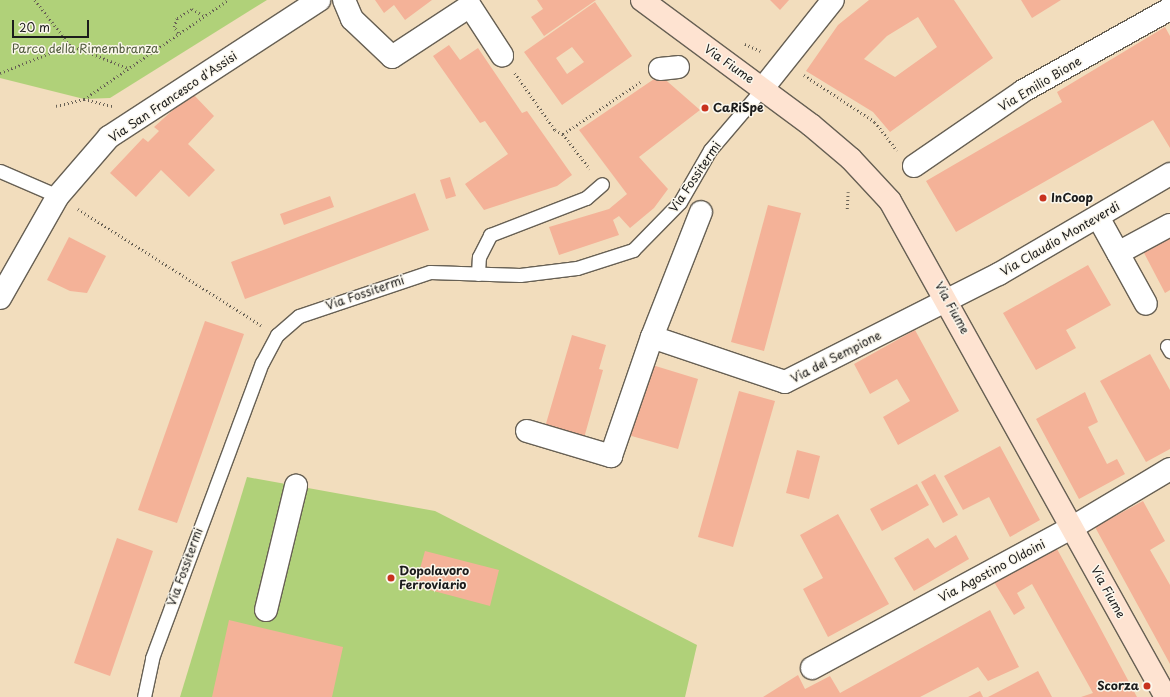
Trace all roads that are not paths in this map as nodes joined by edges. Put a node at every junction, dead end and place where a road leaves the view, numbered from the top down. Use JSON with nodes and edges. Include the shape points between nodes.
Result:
{"nodes":[{"id":1,"x":319,"y":0,"type":"edge"},
{"id":2,"x":344,"y":0,"type":"edge"},
{"id":3,"x":642,"y":0,"type":"edge"},
{"id":4,"x":833,"y":0,"type":"edge"},
{"id":5,"x":1170,"y":9,"type":"edge"},
{"id":6,"x":502,"y":55,"type":"road end"},
{"id":7,"x":763,"y":88,"type":"junction"},
{"id":8,"x":908,"y":161,"type":"road end"},
{"id":9,"x":0,"y":171,"type":"edge"},
{"id":10,"x":1170,"y":174,"type":"edge"},
{"id":11,"x":602,"y":184,"type":"road end"},
{"id":12,"x":58,"y":196,"type":"junction"},
{"id":13,"x":701,"y":212,"type":"dead end"},
{"id":14,"x":1098,"y":217,"type":"junction"},
{"id":15,"x":1170,"y":225,"type":"edge"},
{"id":16,"x":1118,"y":252,"type":"junction"},
{"id":17,"x":478,"y":274,"type":"junction"},
{"id":18,"x":0,"y":298,"type":"edge"},
{"id":19,"x":948,"y":300,"type":"junction"},
{"id":20,"x":1146,"y":304,"type":"dead end"},
{"id":21,"x":652,"y":337,"type":"junction"},
{"id":22,"x":527,"y":431,"type":"dead end"},
{"id":23,"x":1170,"y":469,"type":"edge"},
{"id":24,"x":296,"y":486,"type":"dead end"},
{"id":25,"x":1073,"y":527,"type":"junction"},
{"id":26,"x":266,"y":610,"type":"dead end"},
{"id":27,"x":812,"y":668,"type":"dead end"},
{"id":28,"x":144,"y":697,"type":"edge"},
{"id":29,"x":1166,"y":697,"type":"edge"}],
"edges":[{"from":1,"to":12,"type":"street","name":"Via San Francesco d'Assisi","via":[[109,137]]},
{"from":2,"to":6,"type":"street","via":[[352,19],[392,57],[470,6]]},
{"from":3,"to":7,"type":"main road","name":"Via Fiume"},
{"from":4,"to":7,"type":"street"},
{"from":5,"to":8,"type":"street","name":"Via Emilio Bione","via":[[1023,91]]},
{"from":7,"to":17,"type":"lane","name":"Via Fossitermi","via":[[710,150],[680,202],[633,250],[576,268],[520,275]]},
{"from":7,"to":19,"type":"main road","name":"Via Fiume","via":[[811,125],[879,187]]},
{"from":9,"to":12,"type":"lane"},
{"from":10,"to":14,"type":"street","name":"Via Claudio Monteverdi"},
{"from":11,"to":17,"type":"lane","via":[[586,198],[490,234],[479,257]]},
{"from":12,"to":18,"type":"street","name":"Via San Francesco d'Assisi"},
{"from":13,"to":21,"type":"street"},
{"from":14,"to":16,"type":"street"},
{"from":14,"to":19,"type":"street","name":"Via Claudio Monteverdi"},
{"from":15,"to":16,"type":"street"},
{"from":16,"to":20,"type":"street"},
{"from":17,"to":28,"type":"lane","name":"Via Fossitermi","via":[[430,272],[299,316],[277,335],[262,363],[152,658]]},
{"from":19,"to":21,"type":"street","name":"Via del Sempione","via":[[785,382]]},
{"from":19,"to":25,"type":"main road","name":"Via Fiume"},
{"from":21,"to":22,"type":"street","via":[[611,456]]},
{"from":23,"to":25,"type":"street","name":"Via Agostino Oldoini"},
{"from":24,"to":26,"type":"street"},
{"from":25,"to":27,"type":"street","name":"Via Agostino Oldoini"},
{"from":25,"to":29,"type":"main road","name":"Via Fiume"}]}
